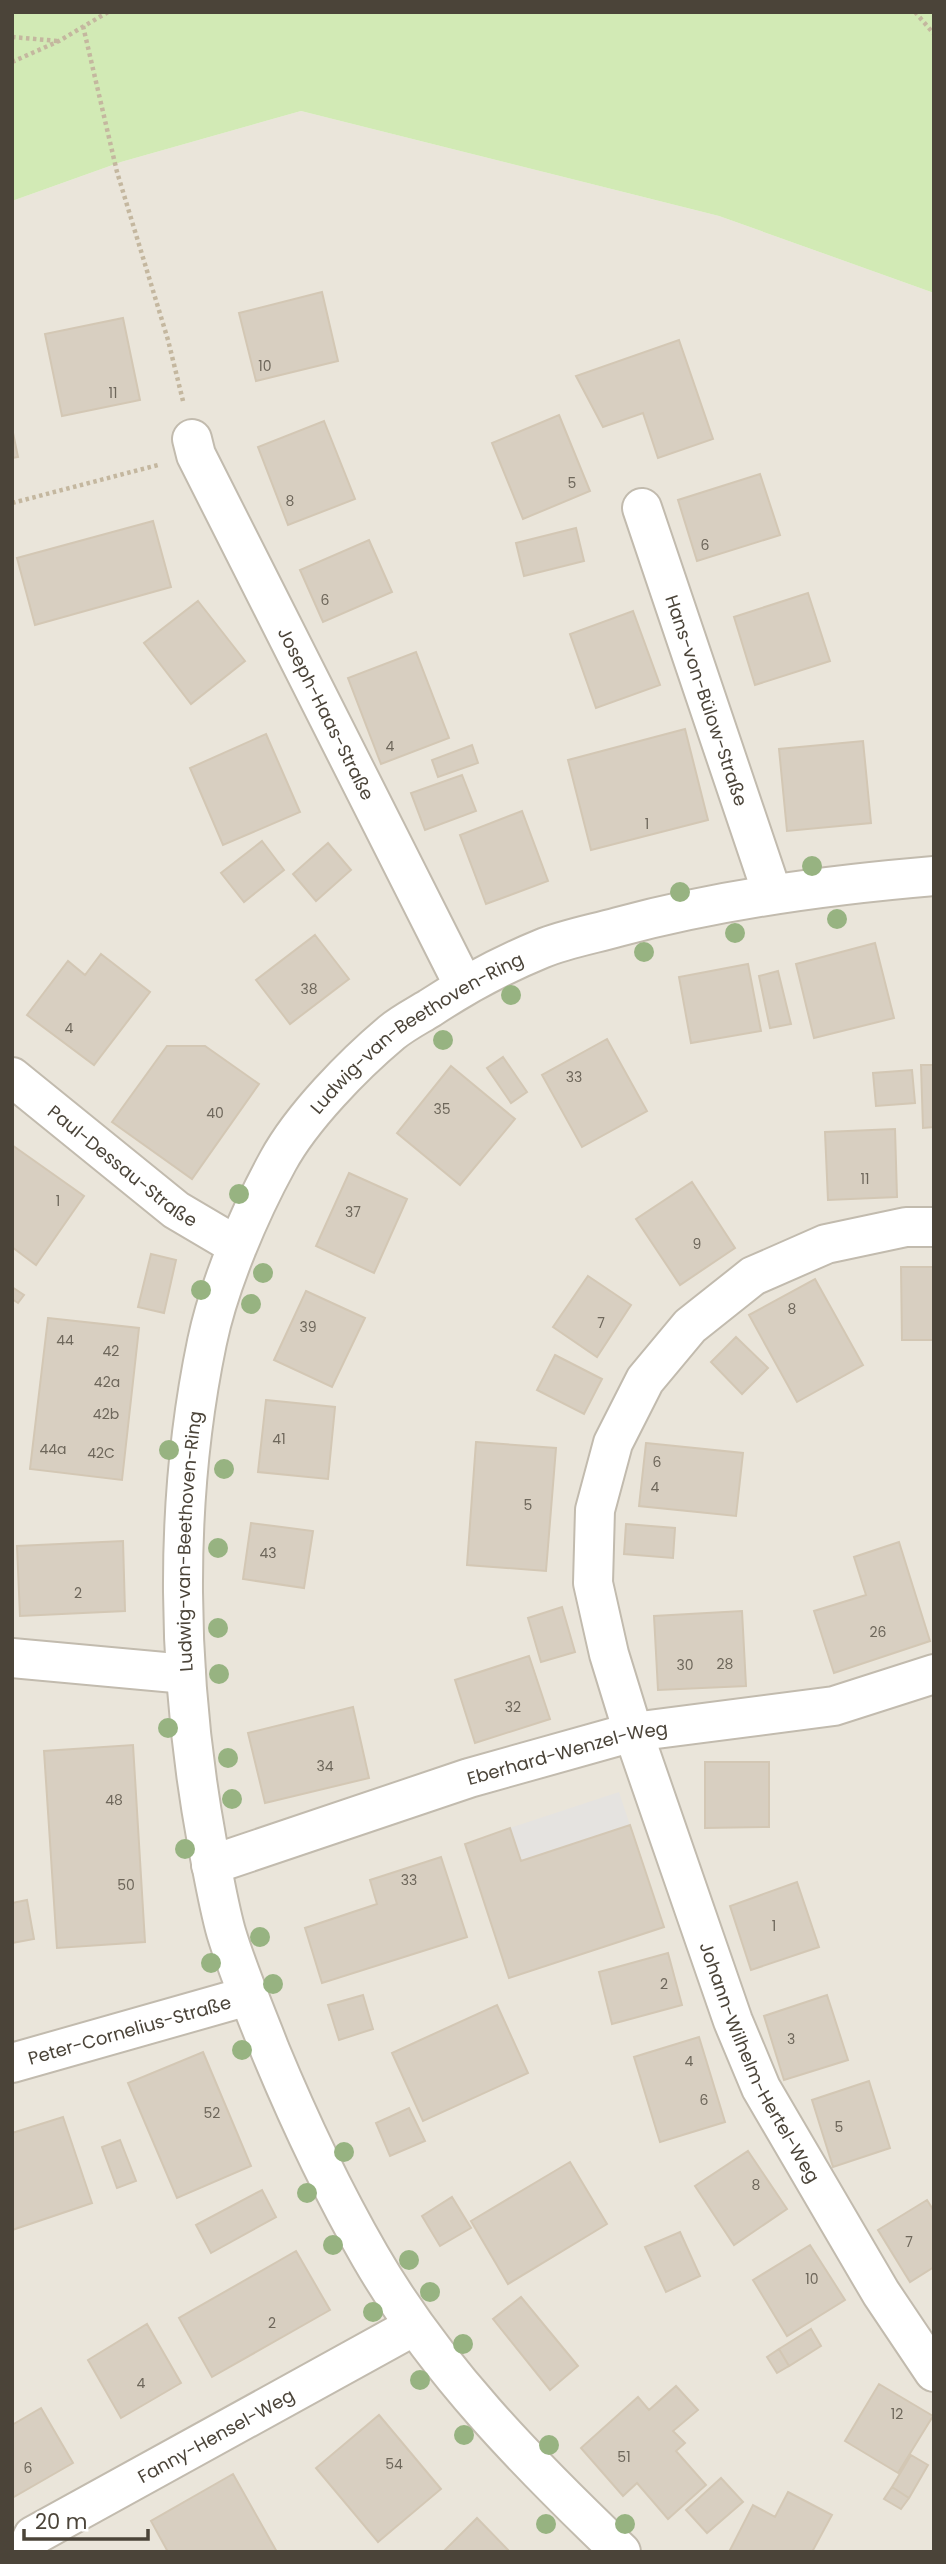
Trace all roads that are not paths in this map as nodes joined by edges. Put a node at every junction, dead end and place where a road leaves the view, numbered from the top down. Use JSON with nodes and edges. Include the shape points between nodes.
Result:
{"nodes":[{"id":1,"x":194,"y":447,"type":"road end"},
{"id":2,"x":642,"y":508,"type":"dead end"},
{"id":3,"x":934,"y":876,"type":"edge"},
{"id":4,"x":772,"y":893,"type":"junction"},
{"id":5,"x":464,"y":986,"type":"junction"},
{"id":6,"x":12,"y":1077,"type":"edge"},
{"id":7,"x":934,"y":1227,"type":"edge"},
{"id":8,"x":237,"y":1246,"type":"junction"},
{"id":9,"x":12,"y":1658,"type":"edge"},
{"id":10,"x":186,"y":1674,"type":"junction"},
{"id":11,"x":934,"y":1674,"type":"edge"},
{"id":12,"x":633,"y":1732,"type":"junction"},
{"id":13,"x":212,"y":1865,"type":"junction"},
{"id":14,"x":248,"y":1996,"type":"junction"},
{"id":15,"x":12,"y":2063,"type":"edge"},
{"id":16,"x":414,"y":2326,"type":"junction"},
{"id":17,"x":934,"y":2372,"type":"edge"},
{"id":18,"x":26,"y":2552,"type":"edge"},
{"id":19,"x":621,"y":2552,"type":"edge"}],
"edges":[{"from":1,"to":5,"type":"street","name":"Joseph-Haas-Straße"},
{"from":2,"to":4,"type":"street","name":"Hans-von-Bülow-Straße"},
{"from":3,"to":4,"type":"street","name":"Ludwig-van-Beethoven-Ring"},
{"from":4,"to":5,"type":"street","name":"Ludwig-van-Beethoven-Ring","via":[[680,910],[544,947]]},
{"from":5,"to":8,"type":"street","name":"Ludwig-van-Beethoven-Ring","via":[[394,1031],[332,1089],[280,1156]]},
{"from":6,"to":8,"type":"street","name":"Paul-Dessau-Straße","via":[[176,1210]]},
{"from":7,"to":12,"type":"street","name":"Johann-Wilhelm-Hertel-Weg","via":[[906,1227],[826,1244],[753,1276],[690,1326],[645,1380],[613,1443],[595,1510],[593,1583]]},
{"from":8,"to":10,"type":"street","name":"Ludwig-van-Beethoven-Ring","via":[[208,1337],[190,1452],[183,1574]]},
{"from":9,"to":10,"type":"street"},
{"from":10,"to":13,"type":"street","name":"Ludwig-van-Beethoven-Ring","via":[[194,1771]]},
{"from":11,"to":12,"type":"street","name":"Eberhard-Wenzel-Weg","via":[[834,1706]]},
{"from":12,"to":13,"type":"street","name":"Eberhard-Wenzel-Weg","via":[[469,1778]]},
{"from":12,"to":17,"type":"street","name":"Johann-Wilhelm-Hertel-Weg","via":[[733,2021],[761,2088],[881,2293]]},
{"from":13,"to":14,"type":"street","name":"Ludwig-van-Beethoven-Ring","via":[[226,1932]]},
{"from":14,"to":15,"type":"street","name":"Peter-Cornelius-Straße"},
{"from":14,"to":16,"type":"street","name":"Ludwig-van-Beethoven-Ring","via":[[325,2172]]},
{"from":16,"to":18,"type":"street","name":"Fanny-Hensel-Weg","via":[[33,2536]]},
{"from":16,"to":19,"type":"street","name":"Ludwig-van-Beethoven-Ring","via":[[552,2486]]}]}
